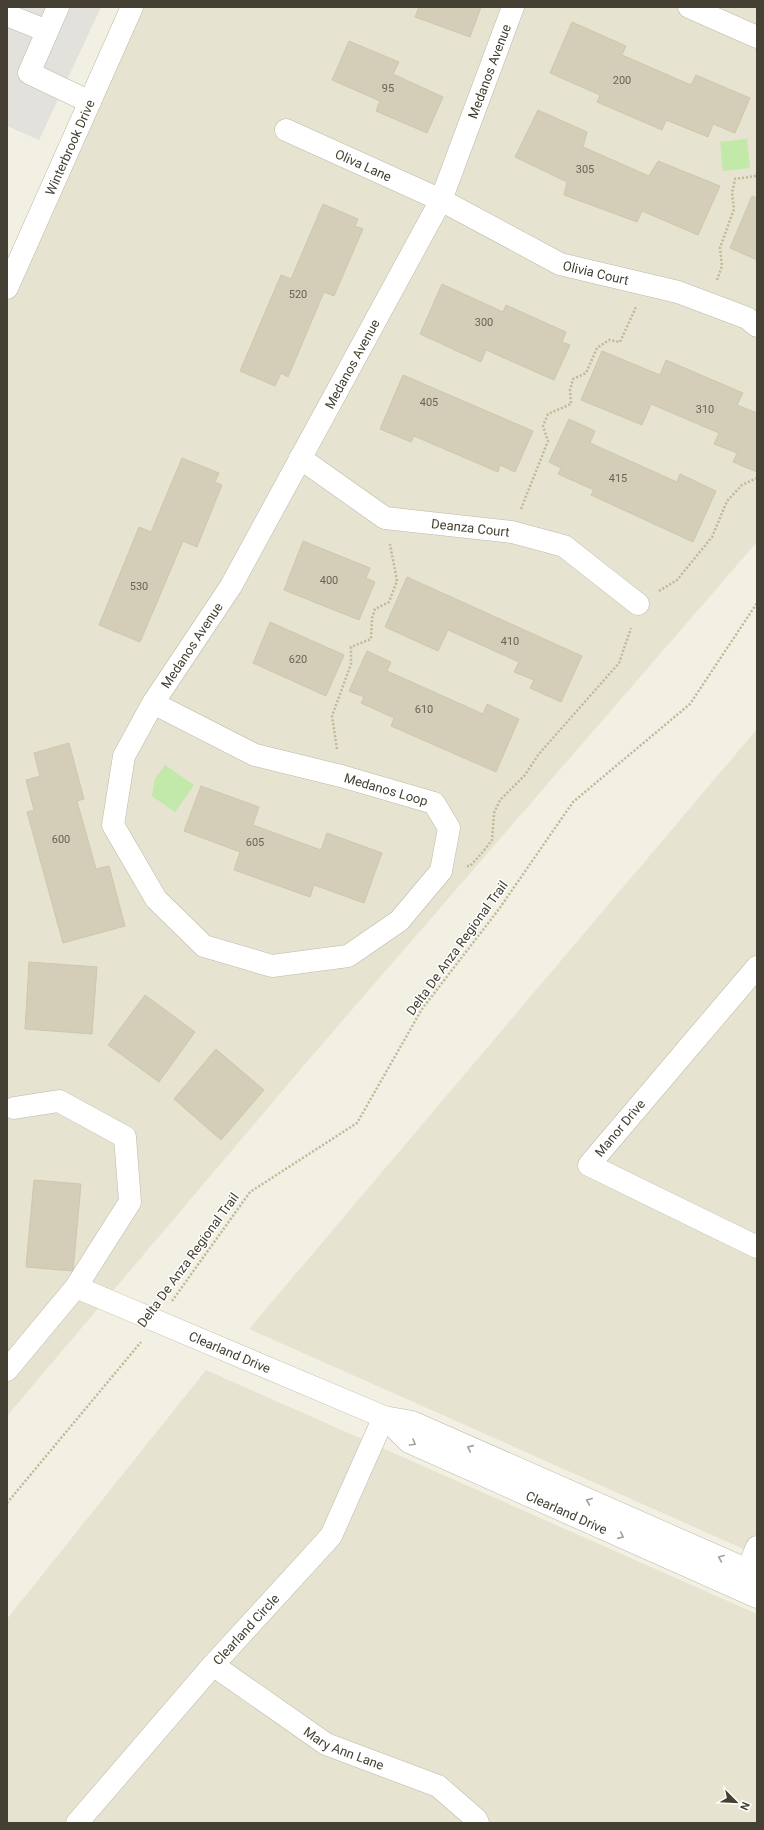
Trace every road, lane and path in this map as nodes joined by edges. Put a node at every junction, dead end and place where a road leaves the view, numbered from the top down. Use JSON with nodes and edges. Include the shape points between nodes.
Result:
{"nodes":[{"id":1,"x":58,"y":7,"type":"edge"},
{"id":2,"x":132,"y":7,"type":"edge"},
{"id":3,"x":514,"y":7,"type":"edge"},
{"id":4,"x":689,"y":7,"type":"edge"},
{"id":5,"x":7,"y":15,"type":"edge"},
{"id":6,"x":47,"y":31,"type":"junction"},
{"id":7,"x":757,"y":37,"type":"edge"},
{"id":8,"x":90,"y":102,"type":"junction"},
{"id":9,"x":286,"y":130,"type":"dead end"},
{"id":10,"x":757,"y":172,"type":"edge"},
{"id":11,"x":441,"y":200,"type":"junction"},
{"id":12,"x":646,"y":284,"type":"junction"},
{"id":13,"x":7,"y":288,"type":"edge"},
{"id":14,"x":707,"y":303,"type":"junction"},
{"id":15,"x":757,"y":326,"type":"edge"},
{"id":16,"x":300,"y":458,"type":"junction"},
{"id":17,"x":757,"y":478,"type":"edge"},
{"id":18,"x":385,"y":518,"type":"junction"},
{"id":19,"x":512,"y":532,"type":"junction"},
{"id":20,"x":757,"y":603,"type":"edge"},
{"id":21,"x":638,"y":604,"type":"junction"},
{"id":22,"x":153,"y":703,"type":"junction"},
{"id":23,"x":341,"y":776,"type":"junction"},
{"id":24,"x":441,"y":871,"type":"junction"},
{"id":25,"x":757,"y":967,"type":"edge"},
{"id":26,"x":14,"y":1108,"type":"dead end"},
{"id":27,"x":757,"y":1247,"type":"edge"},
{"id":28,"x":76,"y":1287,"type":"junction"},
{"id":29,"x":157,"y":1322,"type":"junction"},
{"id":30,"x":7,"y":1370,"type":"edge"},
{"id":31,"x":384,"y":1417,"type":"junction"},
{"id":32,"x":7,"y":1503,"type":"edge"},
{"id":33,"x":757,"y":1547,"type":"edge"},
{"id":34,"x":750,"y":1582,"type":"edge"},
{"id":35,"x":213,"y":1664,"type":"junction"},
{"id":36,"x":77,"y":1823,"type":"edge"},
{"id":37,"x":478,"y":1823,"type":"edge"}],
"edges":[{"from":1,"to":6,"type":"street"},
{"from":2,"to":8,"type":"street","name":"Winterbrook Drive"},
{"from":3,"to":11,"type":"street","name":"Medanos Avenue"},
{"from":4,"to":7,"type":"street"},
{"from":5,"to":6,"type":"street"},
{"from":6,"to":8,"type":"street","via":[[28,73]]},
{"from":8,"to":13,"type":"street","name":"Winterbrook Drive"},
{"from":9,"to":11,"type":"street","name":"Oliva Lane"},
{"from":10,"to":14,"type":"path","via":[[756,176],[735,179],[732,193],[734,209],[720,248],[722,266]]},
{"from":11,"to":12,"type":"street","name":"Olivia Court","via":[[560,264]]},
{"from":11,"to":16,"type":"street","name":"Medanos Avenue"},
{"from":12,"to":14,"type":"street","name":"Olivia Court"},
{"from":12,"to":19,"type":"path","via":[[620,342],[608,340],[597,348],[586,372],[572,378],[571,404],[548,414],[543,426],[548,441]]},
{"from":14,"to":15,"type":"street","name":"Olivia Court","via":[[747,318]]},
{"from":16,"to":18,"type":"street","name":"Deanza Court"},
{"from":16,"to":22,"type":"street","name":"Medanos Avenue","via":[[231,586]]},
{"from":17,"to":21,"type":"path","via":[[742,485],[727,501],[712,537],[677,580]]},
{"from":18,"to":19,"type":"street","name":"Deanza Court"},
{"from":18,"to":23,"type":"path","via":[[397,581],[389,602],[375,609],[371,639],[351,647],[351,664],[332,716]]},
{"from":19,"to":21,"type":"street","name":"Deanza Court","via":[[564,546]]},
{"from":20,"to":29,"type":"path","name":"Delta De Anza Regional Trail","via":[[690,704],[573,802],[499,909],[422,1009],[357,1123],[250,1192]]},
{"from":21,"to":24,"type":"path","via":[[619,663],[538,755],[525,775],[500,800],[494,813],[492,840],[470,866]]},
{"from":22,"to":23,"type":"street","name":"Medanos Loop","via":[[255,755]]},
{"from":22,"to":24,"type":"street","name":"Medanos Loop","via":[[124,756],[113,826],[156,899],[204,946],[272,966],[348,956],[399,921]]},
{"from":23,"to":24,"type":"street","name":"Medanos Loop","via":[[434,803],[449,828]]},
{"from":25,"to":27,"type":"street","name":"Manor Drive","via":[[589,1165]]},
{"from":26,"to":28,"type":"street","via":[[59,1101],[125,1137],[130,1202]]},
{"from":28,"to":29,"type":"street","name":"Clearland Drive"},
{"from":28,"to":30,"type":"street"},
{"from":29,"to":31,"type":"street","name":"Clearland Drive"},
{"from":29,"to":32,"type":"path","name":"Delta De Anza Regional Trail"},
{"from":31,"to":34,"type":"street","name":"Clearland Drive","via":[[409,1442]]},
{"from":31,"to":35,"type":"street","name":"Clearland Circle","via":[[331,1536]]},
{"from":33,"to":34,"type":"street"},
{"from":35,"to":36,"type":"street","name":"Clearland Circle"},
{"from":35,"to":37,"type":"street","name":"Mary Ann Lane","via":[[326,1744],[438,1786]]}]}
